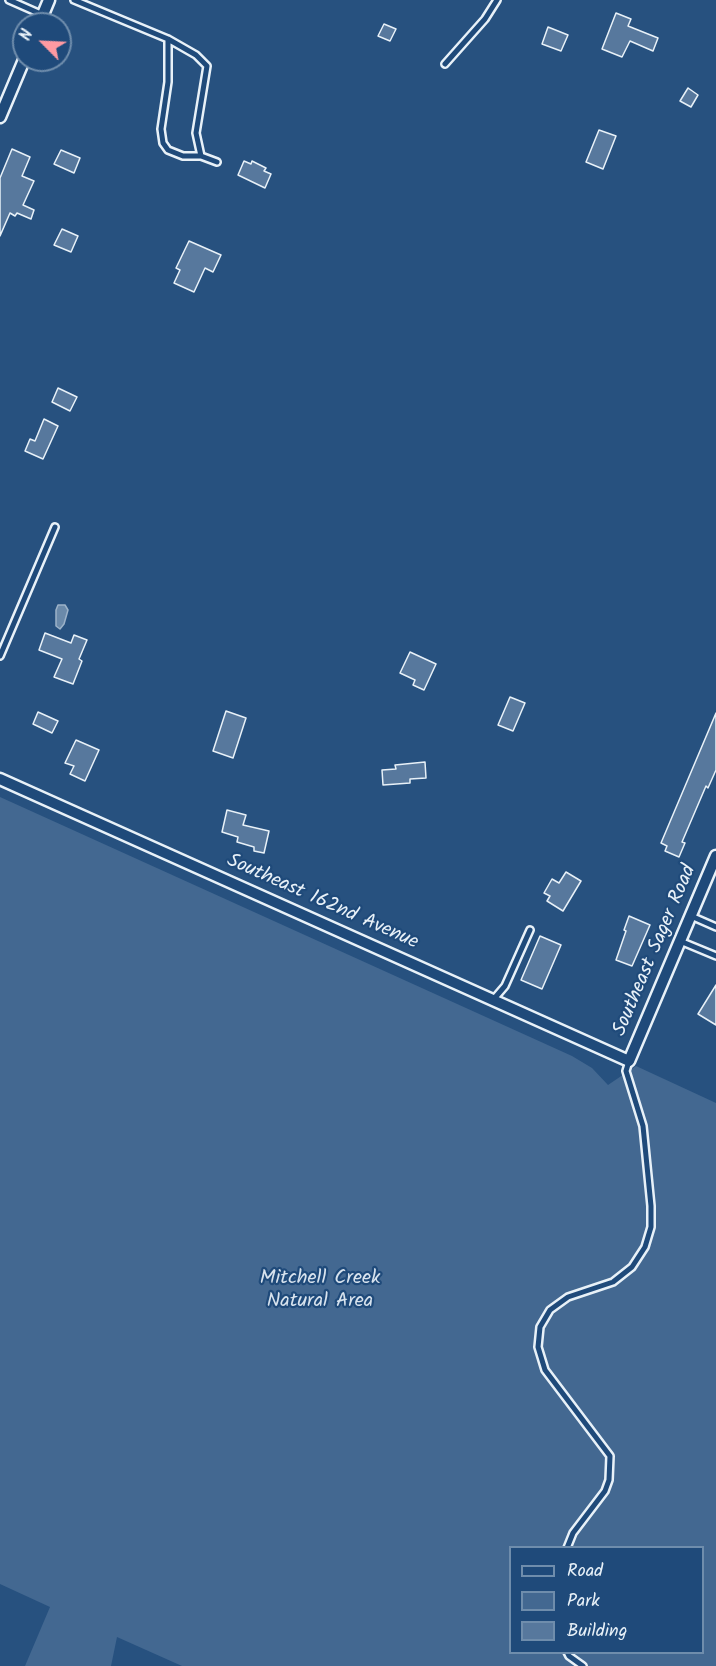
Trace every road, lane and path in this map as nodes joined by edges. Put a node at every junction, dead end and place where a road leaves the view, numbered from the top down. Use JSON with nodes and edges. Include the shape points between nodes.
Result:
{"nodes":[{"id":1,"x":9,"y":0,"type":"edge"},
{"id":2,"x":74,"y":0,"type":"edge"},
{"id":3,"x":497,"y":0,"type":"edge"},
{"id":4,"x":29,"y":12,"type":"edge"},
{"id":5,"x":168,"y":39,"type":"junction"},
{"id":6,"x":445,"y":64,"type":"dead end"},
{"id":7,"x":19,"y":72,"type":"edge"},
{"id":8,"x":0,"y":117,"type":"edge"},
{"id":9,"x":201,"y":156,"type":"junction"},
{"id":10,"x":217,"y":162,"type":"dead end"},
{"id":11,"x":55,"y":527,"type":"dead end"},
{"id":12,"x":0,"y":656,"type":"edge"},
{"id":13,"x":0,"y":779,"type":"edge"},
{"id":14,"x":716,"y":856,"type":"edge"},
{"id":15,"x":691,"y":916,"type":"junction"},
{"id":16,"x":716,"y":927,"type":"edge"},
{"id":17,"x":530,"y":930,"type":"dead end"},
{"id":18,"x":680,"y":941,"type":"junction"},
{"id":19,"x":716,"y":956,"type":"edge"},
{"id":20,"x":493,"y":999,"type":"junction"},
{"id":21,"x":629,"y":1060,"type":"junction"},
{"id":22,"x":568,"y":1546,"type":"edge"},
{"id":23,"x":568,"y":1654,"type":"edge"},
{"id":24,"x":583,"y":1666,"type":"edge"}],
"edges":[{"from":1,"to":4,"type":"lane"},
{"from":2,"to":5,"type":"lane"},
{"from":3,"to":6,"type":"lane"},
{"from":5,"to":9,"type":"lane","via":[[207,66],[195,133]]},
{"from":5,"to":9,"type":"lane","via":[[163,143],[168,150],[183,156]]},
{"from":7,"to":8,"type":"street"},
{"from":9,"to":10,"type":"lane"},
{"from":11,"to":12,"type":"lane"},
{"from":13,"to":20,"type":"street","name":"Southeast 162nd Avenue"},
{"from":14,"to":15,"type":"street","name":"Southeast Sager Road"},
{"from":15,"to":16,"type":"lane"},
{"from":15,"to":18,"type":"street","name":"Southeast Sager Road"},
{"from":17,"to":20,"type":"lane","via":[[505,986]]},
{"from":18,"to":19,"type":"lane"},
{"from":18,"to":21,"type":"street","name":"Southeast Sager Road"},
{"from":20,"to":21,"type":"street","name":"Southeast 162nd Avenue"},
{"from":21,"to":22,"type":"lane","via":[[626,1071],[642,1126],[651,1206],[651,1227],[645,1247],[632,1267],[613,1282],[568,1297],[550,1310],[540,1327],[537,1347],[545,1370],[610,1456],[605,1491]]},
{"from":23,"to":24,"type":"lane"}]}
